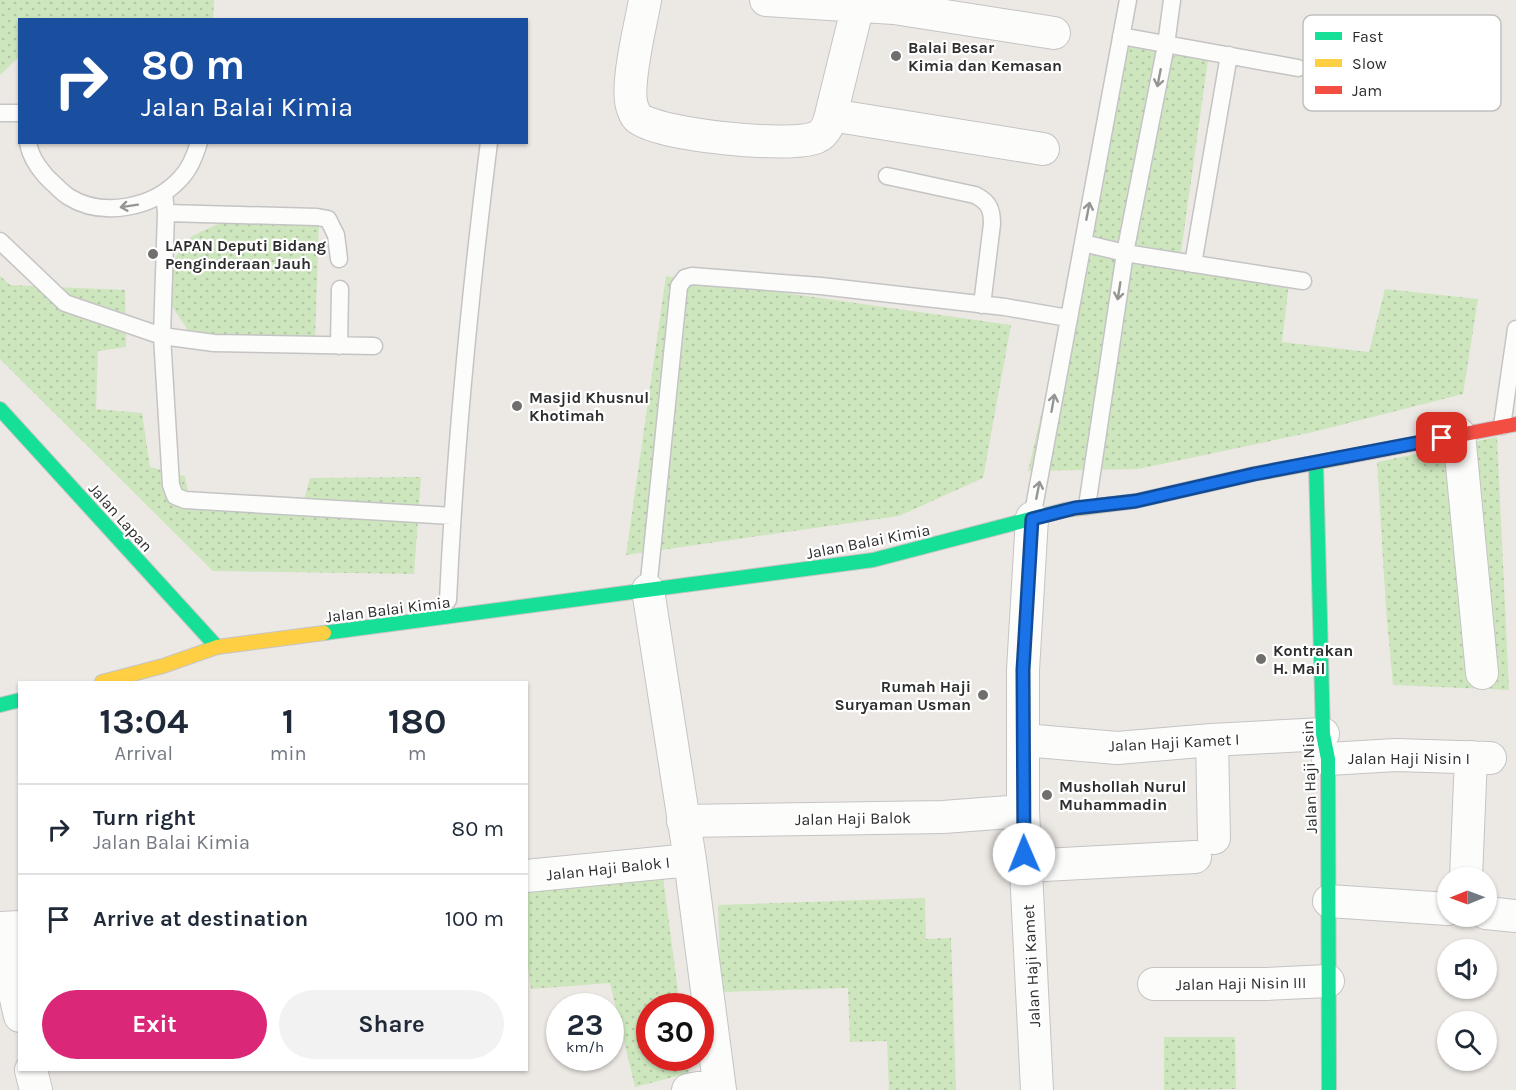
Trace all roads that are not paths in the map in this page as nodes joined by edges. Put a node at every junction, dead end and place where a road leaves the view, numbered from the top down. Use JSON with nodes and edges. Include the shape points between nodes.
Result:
{"nodes":[{"id":1,"x":645,"y":0,"type":"edge"},
{"id":2,"x":766,"y":0,"type":"edge"},
{"id":3,"x":1128,"y":0,"type":"edge"},
{"id":4,"x":1172,"y":0,"type":"edge"},
{"id":5,"x":858,"y":5,"type":"junction"},
{"id":6,"x":1054,"y":33,"type":"dead end"},
{"id":7,"x":1121,"y":36,"type":"junction"},
{"id":8,"x":1166,"y":45,"type":"junction"},
{"id":9,"x":1229,"y":55,"type":"junction"},
{"id":10,"x":1298,"y":68,"type":"dead end"},
{"id":11,"x":0,"y":113,"type":"edge"},
{"id":12,"x":18,"y":113,"type":"edge"},
{"id":13,"x":831,"y":115,"type":"junction"},
{"id":14,"x":29,"y":144,"type":"edge"},
{"id":15,"x":198,"y":144,"type":"edge"},
{"id":16,"x":489,"y":144,"type":"edge"},
{"id":17,"x":1043,"y":149,"type":"dead end"},
{"id":18,"x":887,"y":176,"type":"dead end"},
{"id":19,"x":164,"y":193,"type":"junction"},
{"id":20,"x":166,"y":213,"type":"junction"},
{"id":21,"x":0,"y":241,"type":"edge"},
{"id":22,"x":1083,"y":243,"type":"junction"},
{"id":23,"x":1125,"y":253,"type":"junction"},
{"id":24,"x":339,"y":259,"type":"dead end"},
{"id":25,"x":1193,"y":264,"type":"junction"},
{"id":26,"x":1303,"y":281,"type":"dead end"},
{"id":27,"x":340,"y":289,"type":"dead end"},
{"id":28,"x":982,"y":304,"type":"junction"},
{"id":29,"x":1068,"y":318,"type":"junction"},
{"id":30,"x":1516,"y":330,"type":"edge"},
{"id":31,"x":162,"y":336,"type":"junction"},
{"id":32,"x":339,"y":346,"type":"junction"},
{"id":33,"x":374,"y":346,"type":"dead end"},
{"id":34,"x":0,"y":410,"type":"edge"},
{"id":35,"x":1509,"y":425,"type":"edge"},
{"id":36,"x":1459,"y":435,"type":"junction"},
{"id":37,"x":1316,"y":464,"type":"junction"},
{"id":38,"x":1087,"y":506,"type":"junction"},
{"id":39,"x":452,"y":516,"type":"junction"},
{"id":40,"x":1032,"y":519,"type":"junction"},
{"id":41,"x":648,"y":590,"type":"junction"},
{"id":42,"x":448,"y":600,"type":"dead end"},
{"id":43,"x":217,"y":647,"type":"junction"},
{"id":44,"x":1482,"y":673,"type":"dead end"},
{"id":45,"x":106,"y":681,"type":"edge"},
{"id":46,"x":18,"y":700,"type":"edge"},
{"id":47,"x":0,"y":705,"type":"edge"},
{"id":48,"x":1024,"y":740,"type":"junction"},
{"id":49,"x":1212,"y":740,"type":"junction"},
{"id":50,"x":1326,"y":746,"type":"junction"},
{"id":51,"x":1023,"y":812,"type":"junction"},
{"id":52,"x":683,"y":821,"type":"junction"},
{"id":53,"x":690,"y":860,"type":"junction"},
{"id":54,"x":1024,"y":866,"type":"junction"},
{"id":55,"x":1467,"y":867,"type":"edge"},
{"id":56,"x":528,"y":876,"type":"edge"},
{"id":57,"x":1329,"y":901,"type":"junction"},
{"id":58,"x":1437,"y":908,"type":"edge"},
{"id":59,"x":1497,"y":914,"type":"edge"},
{"id":60,"x":1516,"y":916,"type":"edge"},
{"id":61,"x":18,"y":927,"type":"edge"},
{"id":62,"x":0,"y":928,"type":"edge"},
{"id":63,"x":1328,"y":981,"type":"junction"},
{"id":64,"x":1154,"y":984,"type":"dead end"},
{"id":65,"x":18,"y":1007,"type":"edge"},
{"id":66,"x":31,"y":1071,"type":"edge"},
{"id":67,"x":719,"y":1087,"type":"edge"},
{"id":68,"x":36,"y":1090,"type":"edge"},
{"id":69,"x":688,"y":1090,"type":"edge"},
{"id":70,"x":1037,"y":1090,"type":"edge"},
{"id":71,"x":1329,"y":1090,"type":"edge"}],
"edges":[{"from":1,"to":13,"type":"street","via":[[630,97],[637,117],[681,131],[760,142],[816,138],[824,132]]},
{"from":2,"to":5,"type":"street"},
{"from":3,"to":7,"type":"lane"},
{"from":4,"to":8,"type":"lane"},
{"from":5,"to":6,"type":"street"},
{"from":5,"to":13,"type":"street"},
{"from":7,"to":8,"type":"lane"},
{"from":22,"to":7,"type":"lane","one_way":true},
{"from":8,"to":9,"type":"lane"},
{"from":8,"to":23,"type":"lane","one_way":true},
{"from":9,"to":10,"type":"lane"},
{"from":9,"to":25,"type":"lane"},
{"from":11,"to":12,"type":"lane"},
{"from":13,"to":17,"type":"street"},
{"from":19,"to":14,"type":"lane","one_way":true,"via":[[134,207],[101,208],[70,198],[44,176]]},
{"from":15,"to":19,"type":"lane","via":[[181,178]]},
{"from":16,"to":39,"type":"lane"},
{"from":18,"to":28,"type":"lane","via":[[986,200],[992,224]]},
{"from":19,"to":20,"type":"lane"},
{"from":20,"to":24,"type":"lane","via":[[328,219],[336,235]]},
{"from":20,"to":31,"type":"lane"},
{"from":21,"to":31,"type":"lane","via":[[65,303]]},
{"from":22,"to":23,"type":"lane"},
{"from":22,"to":29,"type":"lane"},
{"from":23,"to":25,"type":"lane"},
{"from":23,"to":38,"type":"lane","one_way":true},
{"from":25,"to":26,"type":"lane"},
{"from":27,"to":32,"type":"lane"},
{"from":28,"to":29,"type":"lane"},
{"from":28,"to":41,"type":"lane","via":[[779,282],[692,276],[682,280]]},
{"from":40,"to":29,"type":"lane","one_way":true},
{"from":30,"to":35,"type":"lane"},
{"from":31,"to":32,"type":"lane","via":[[214,343]]},
{"from":31,"to":39,"type":"lane","via":[[171,485],[175,496]]},
{"from":32,"to":33,"type":"lane"},
{"from":34,"to":43,"type":"street","name":"Jalan Lapan"},
{"from":35,"to":36,"type":"street","name":"Jalan Balai Kimia"},
{"from":36,"to":37,"type":"street","name":"Jalan Balai Kimia"},
{"from":36,"to":44,"type":"street"},
{"from":37,"to":38,"type":"street","name":"Jalan Balai Kimia","via":[[1136,501]]},
{"from":37,"to":50,"type":"street","name":"Jalan Haji Nisin"},
{"from":38,"to":40,"type":"street","name":"Jalan Balai Kimia"},
{"from":39,"to":42,"type":"lane"},
{"from":40,"to":41,"type":"street","name":"Jalan Balai Kimia","via":[[873,560]]},
{"from":40,"to":48,"type":"street","name":"Jalan Haji Kamet","via":[[1023,670]]},
{"from":41,"to":43,"type":"street","name":"Jalan Balai Kimia"},
{"from":41,"to":52,"type":"street"},
{"from":43,"to":45,"type":"street","name":"Jalan Balai Kimia"},
{"from":46,"to":47,"type":"street"},
{"from":48,"to":49,"type":"street","name":"Jalan Haji Kamet I","via":[[1117,748]]},
{"from":48,"to":51,"type":"street","name":"Jalan Haji Kamet"},
{"from":49,"to":50,"type":"street","name":"Jalan Haji Kamet I"},
{"from":49,"to":54,"type":"street","via":[[1204,848]]},
{"from":50,"to":55,"type":"street","name":"Jalan Haji Nisin I","via":[[1396,755],[1480,757]]},
{"from":50,"to":57,"type":"street","name":"Jalan Haji Nisin"},
{"from":51,"to":52,"type":"street","name":"Jalan Haji Balok"},
{"from":51,"to":54,"type":"street","name":"Jalan Haji Kamet"},
{"from":52,"to":53,"type":"street"},
{"from":53,"to":56,"type":"street","name":"Jalan Haji Balok I"},
{"from":53,"to":67,"type":"street"},
{"from":54,"to":70,"type":"street","name":"Jalan Haji Kamet"},
{"from":57,"to":58,"type":"street"},
{"from":57,"to":63,"type":"street","name":"Jalan Haji Nisin"},
{"from":59,"to":60,"type":"street"},
{"from":61,"to":62,"type":"street"},
{"from":62,"to":65,"type":"street"},
{"from":63,"to":64,"type":"street","name":"Jalan Haji Nisin III"},
{"from":63,"to":71,"type":"street","name":"Jalan Haji Nisin"},
{"from":66,"to":68,"type":"street"},
{"from":67,"to":69,"type":"street"}]}
